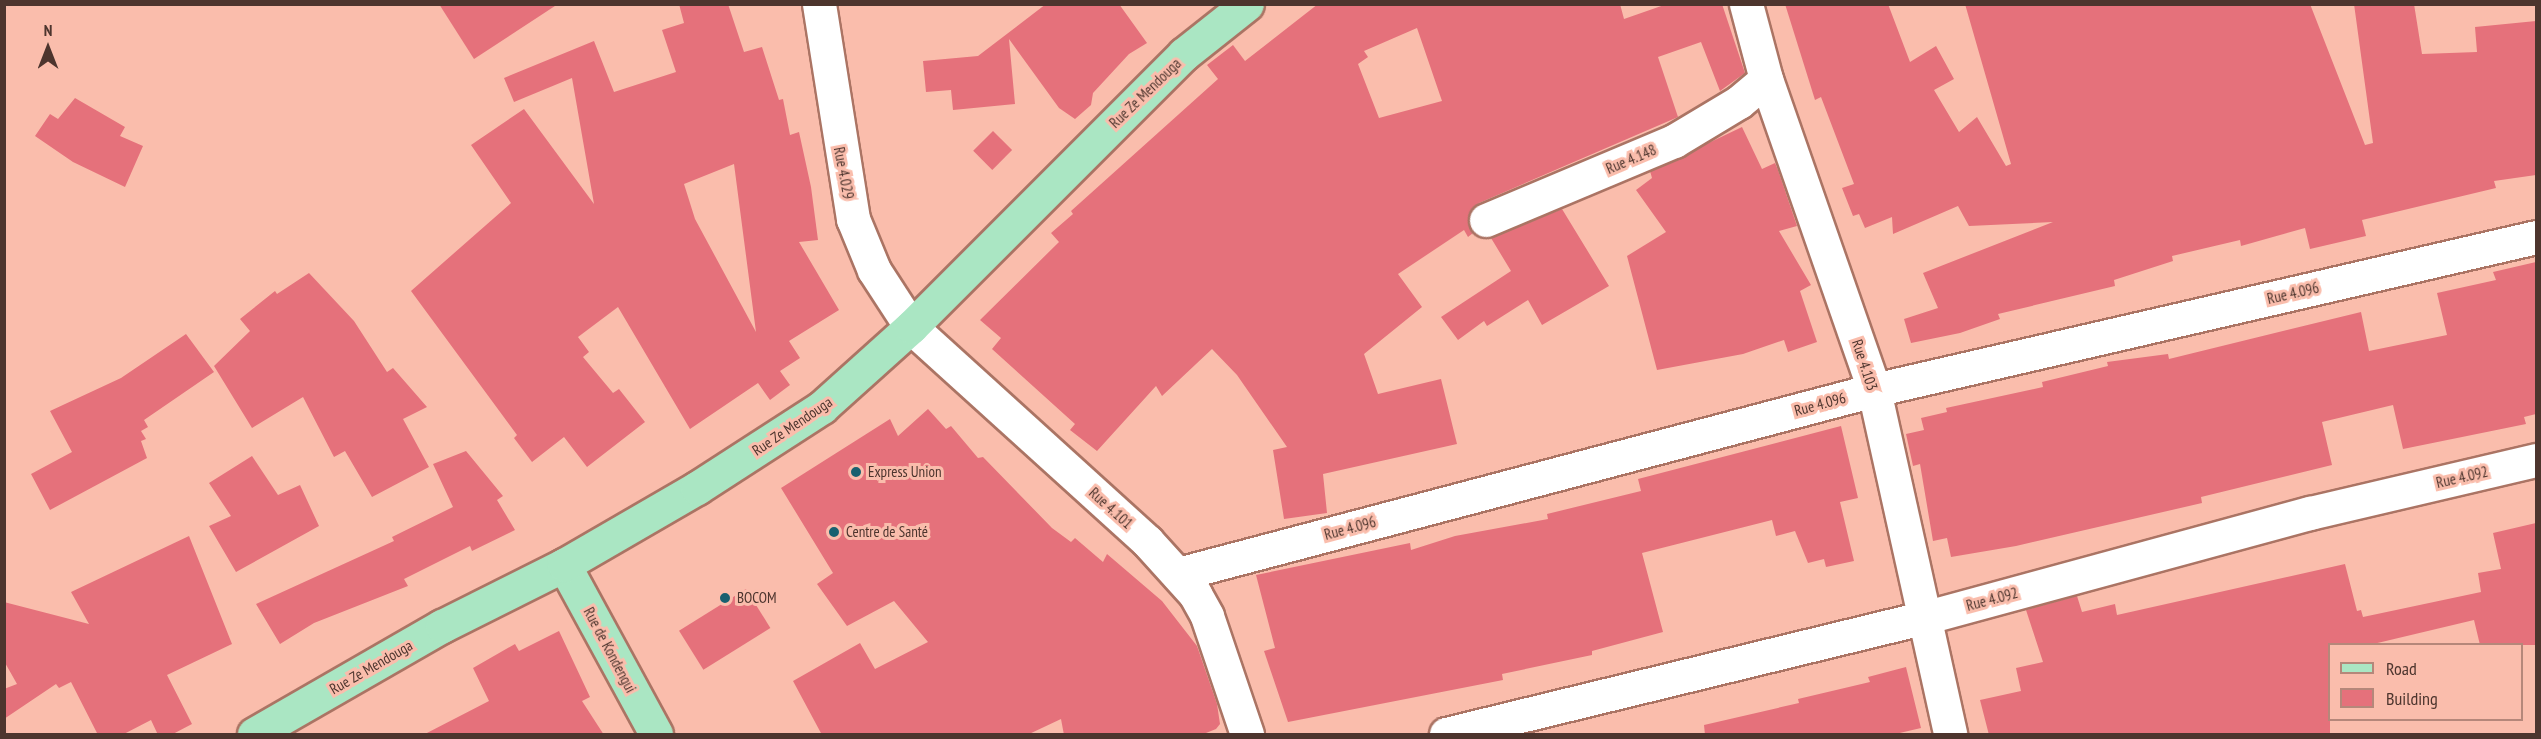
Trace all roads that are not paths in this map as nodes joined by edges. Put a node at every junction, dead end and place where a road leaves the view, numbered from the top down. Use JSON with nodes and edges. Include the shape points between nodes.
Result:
{"nodes":[{"id":1,"x":819,"y":4,"type":"edge"},
{"id":2,"x":1247,"y":4,"type":"edge"},
{"id":3,"x":1746,"y":4,"type":"edge"},
{"id":4,"x":1766,"y":78,"type":"junction"},
{"id":5,"x":1486,"y":220,"type":"dead end"},
{"id":6,"x":2536,"y":237,"type":"edge"},
{"id":7,"x":911,"y":327,"type":"junction"},
{"id":8,"x":1874,"y":390,"type":"junction"},
{"id":9,"x":2536,"y":460,"type":"edge"},
{"id":10,"x":564,"y":565,"type":"junction"},
{"id":11,"x":1178,"y":574,"type":"junction"},
{"id":12,"x":1923,"y":618,"type":"junction"},
{"id":13,"x":254,"y":735,"type":"edge"},
{"id":14,"x":656,"y":735,"type":"edge"},
{"id":15,"x":1247,"y":735,"type":"edge"},
{"id":16,"x":1446,"y":735,"type":"edge"},
{"id":17,"x":1950,"y":735,"type":"edge"}],
"edges":[{"from":1,"to":7,"type":"street","name":"Rue 4.029","via":[[853,219],[874,270]]},
{"from":2,"to":7,"type":"main road","name":"Rue Ze Mendouga","via":[[1184,54]]},
{"from":3,"to":4,"type":"street","name":"Rue 4.103"},
{"from":4,"to":5,"type":"street","name":"Rue 4.148","via":[[1739,102],[1674,141]]},
{"from":4,"to":8,"type":"street","name":"Rue 4.103"},
{"from":6,"to":8,"type":"street","name":"Rue 4.096"},
{"from":7,"to":10,"type":"main road","name":"Rue Ze Mendouga","via":[[822,407],[697,488]]},
{"from":7,"to":11,"type":"street","name":"Rue 4.101"},
{"from":8,"to":11,"type":"street","name":"Rue 4.096"},
{"from":8,"to":12,"type":"street","name":"Rue 4.103"},
{"from":9,"to":12,"type":"street","name":"Rue 4.092","via":[[2310,513]]},
{"from":10,"to":13,"type":"main road","name":"Rue Ze Mendouga","via":[[442,626]]},
{"from":10,"to":14,"type":"main road","name":"Rue de Kondengui"},
{"from":11,"to":15,"type":"street","name":"Rue 4.101","via":[[1207,616]]},
{"from":12,"to":16,"type":"street","name":"Rue 4.092"},
{"from":12,"to":17,"type":"street","name":"Rue 4.103"}]}
